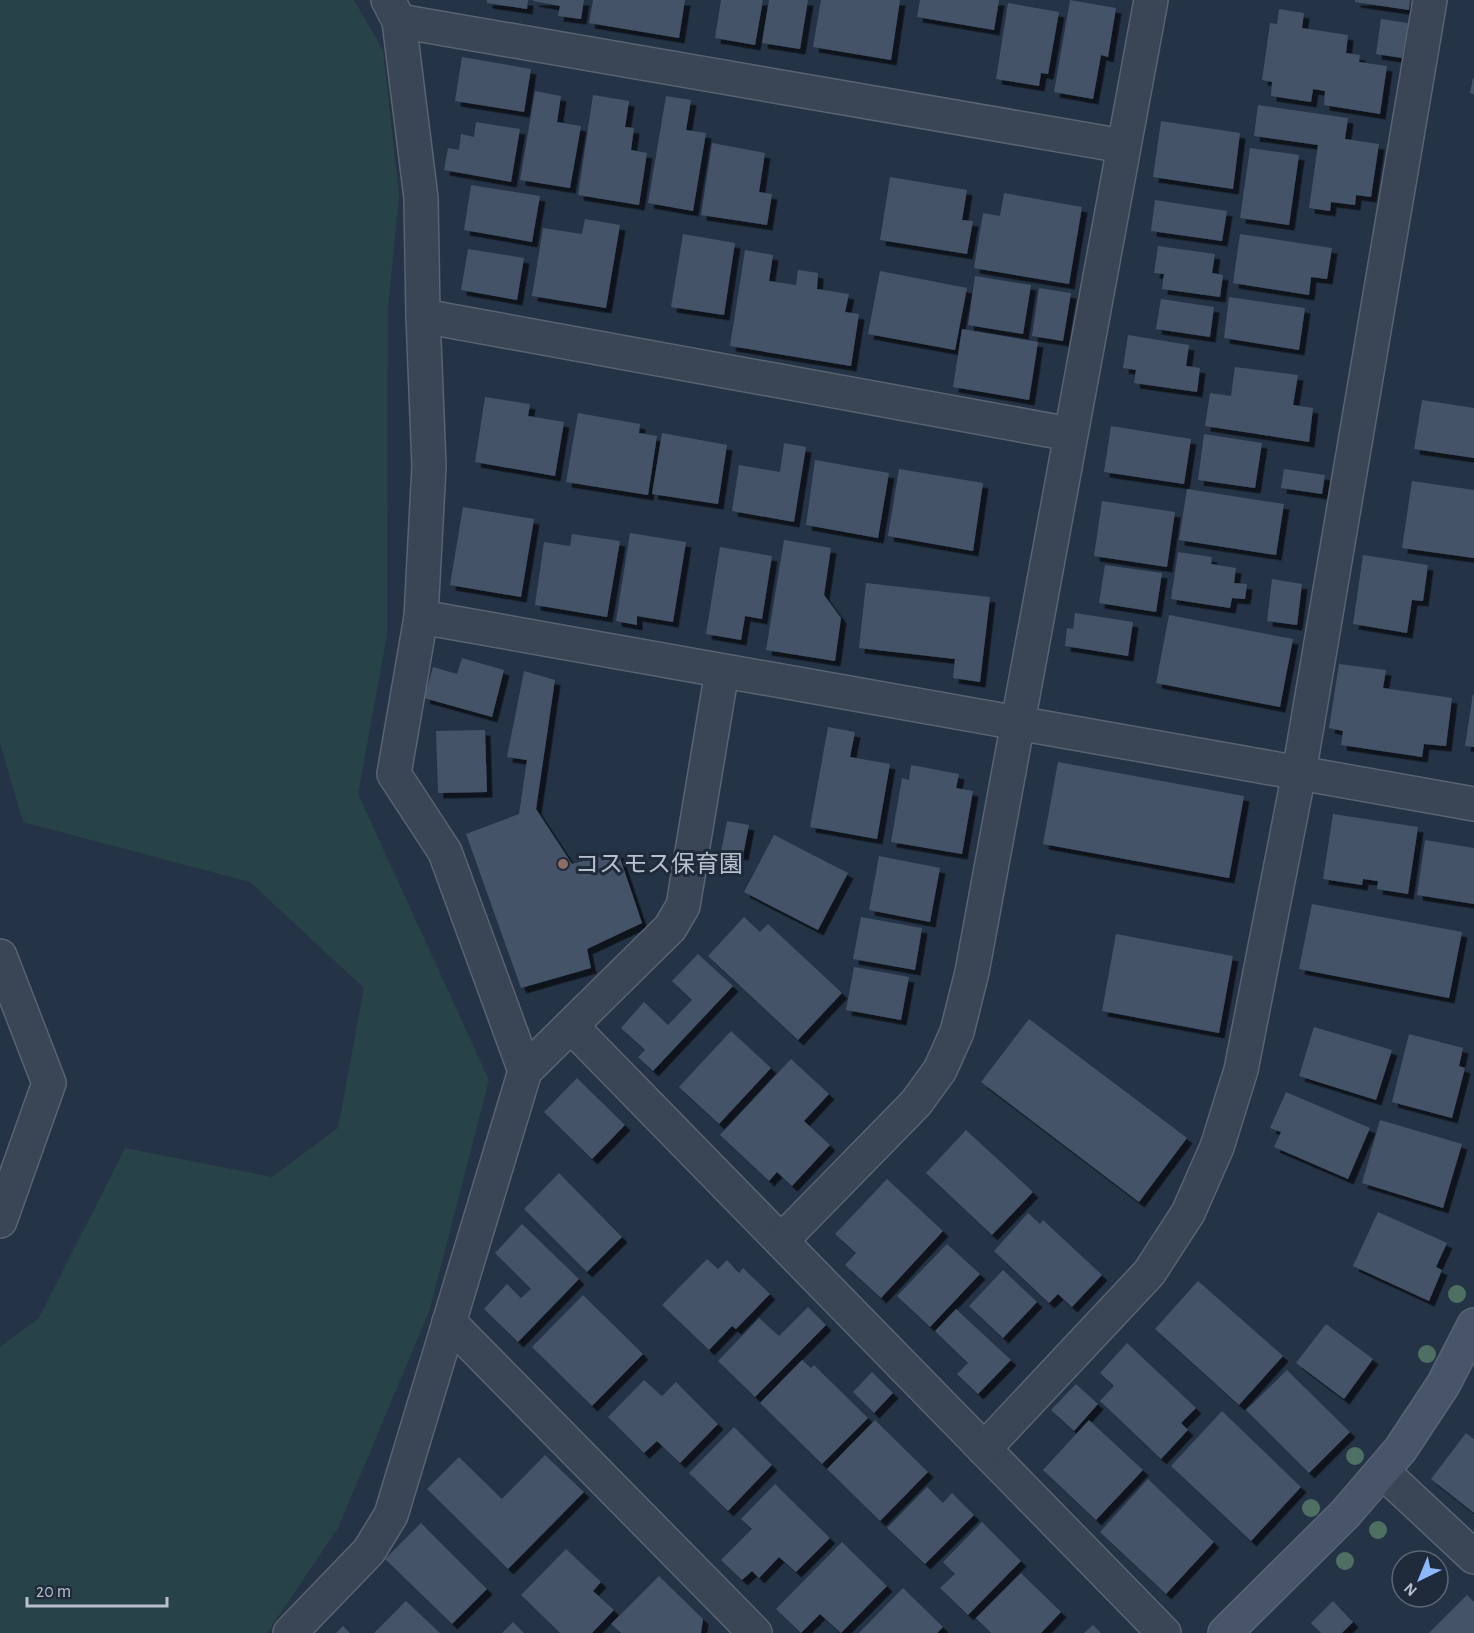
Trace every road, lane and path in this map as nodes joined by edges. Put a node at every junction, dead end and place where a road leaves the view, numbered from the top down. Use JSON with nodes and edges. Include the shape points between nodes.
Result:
{"nodes":[{"id":1,"x":1150,"y":0,"type":"edge"},
{"id":2,"x":1430,"y":0,"type":"edge"},
{"id":3,"x":394,"y":10,"type":"edge"},
{"id":4,"x":1124,"y":146,"type":"junction"},
{"id":5,"x":423,"y":316,"type":"junction"},
{"id":6,"x":1070,"y":434,"type":"junction"},
{"id":7,"x":421,"y":617,"type":"junction"},
{"id":8,"x":722,"y":671,"type":"junction"},
{"id":9,"x":1018,"y":723,"type":"junction"},
{"id":10,"x":1299,"y":773,"type":"junction"},
{"id":11,"x":1474,"y":804,"type":"edge"},
{"id":12,"x":0,"y":956,"type":"edge"},
{"id":13,"x":571,"y":1026,"type":"junction"},
{"id":14,"x":525,"y":1071,"type":"junction"},
{"id":15,"x":0,"y":1221,"type":"edge"},
{"id":16,"x":781,"y":1241,"type":"junction"},
{"id":17,"x":449,"y":1322,"type":"junction"},
{"id":18,"x":1474,"y":1325,"type":"edge"},
{"id":19,"x":984,"y":1449,"type":"junction"},
{"id":20,"x":1382,"y":1471,"type":"junction"},
{"id":21,"x":1474,"y":1557,"type":"edge"},
{"id":22,"x":290,"y":1633,"type":"edge"},
{"id":23,"x":754,"y":1633,"type":"edge"},
{"id":24,"x":1164,"y":1633,"type":"edge"},
{"id":25,"x":1225,"y":1633,"type":"edge"}],
"edges":[{"from":1,"to":4,"type":"street"},
{"from":2,"to":10,"type":"street"},
{"from":3,"to":4,"type":"street"},
{"from":3,"to":5,"type":"street","via":[[421,198]]},
{"from":4,"to":6,"type":"street"},
{"from":5,"to":6,"type":"street"},
{"from":5,"to":7,"type":"street","via":[[429,466]]},
{"from":6,"to":9,"type":"street"},
{"from":7,"to":8,"type":"street"},
{"from":7,"to":14,"type":"street","via":[[394,774],[445,852]]},
{"from":8,"to":9,"type":"street"},
{"from":8,"to":13,"type":"street","via":[[683,906],[670,928]]},
{"from":9,"to":10,"type":"street"},
{"from":9,"to":16,"type":"street","via":[[972,972],[949,1051],[916,1103]]},
{"from":10,"to":11,"type":"street"},
{"from":10,"to":19,"type":"street","via":[[1240,1070],[1217,1148],[1188,1213],[1149,1273]]},
{"from":12,"to":15,"type":"street","via":[[49,1083]]},
{"from":13,"to":14,"type":"street"},
{"from":13,"to":16,"type":"street"},
{"from":14,"to":17,"type":"street"},
{"from":16,"to":19,"type":"street"},
{"from":17,"to":22,"type":"street","via":[[391,1515],[369,1551]]},
{"from":17,"to":23,"type":"street"},
{"from":18,"to":20,"type":"street","via":[[1443,1385]]},
{"from":19,"to":24,"type":"street"},
{"from":20,"to":21,"type":"street"},
{"from":20,"to":25,"type":"street","via":[[1345,1514]]}]}
